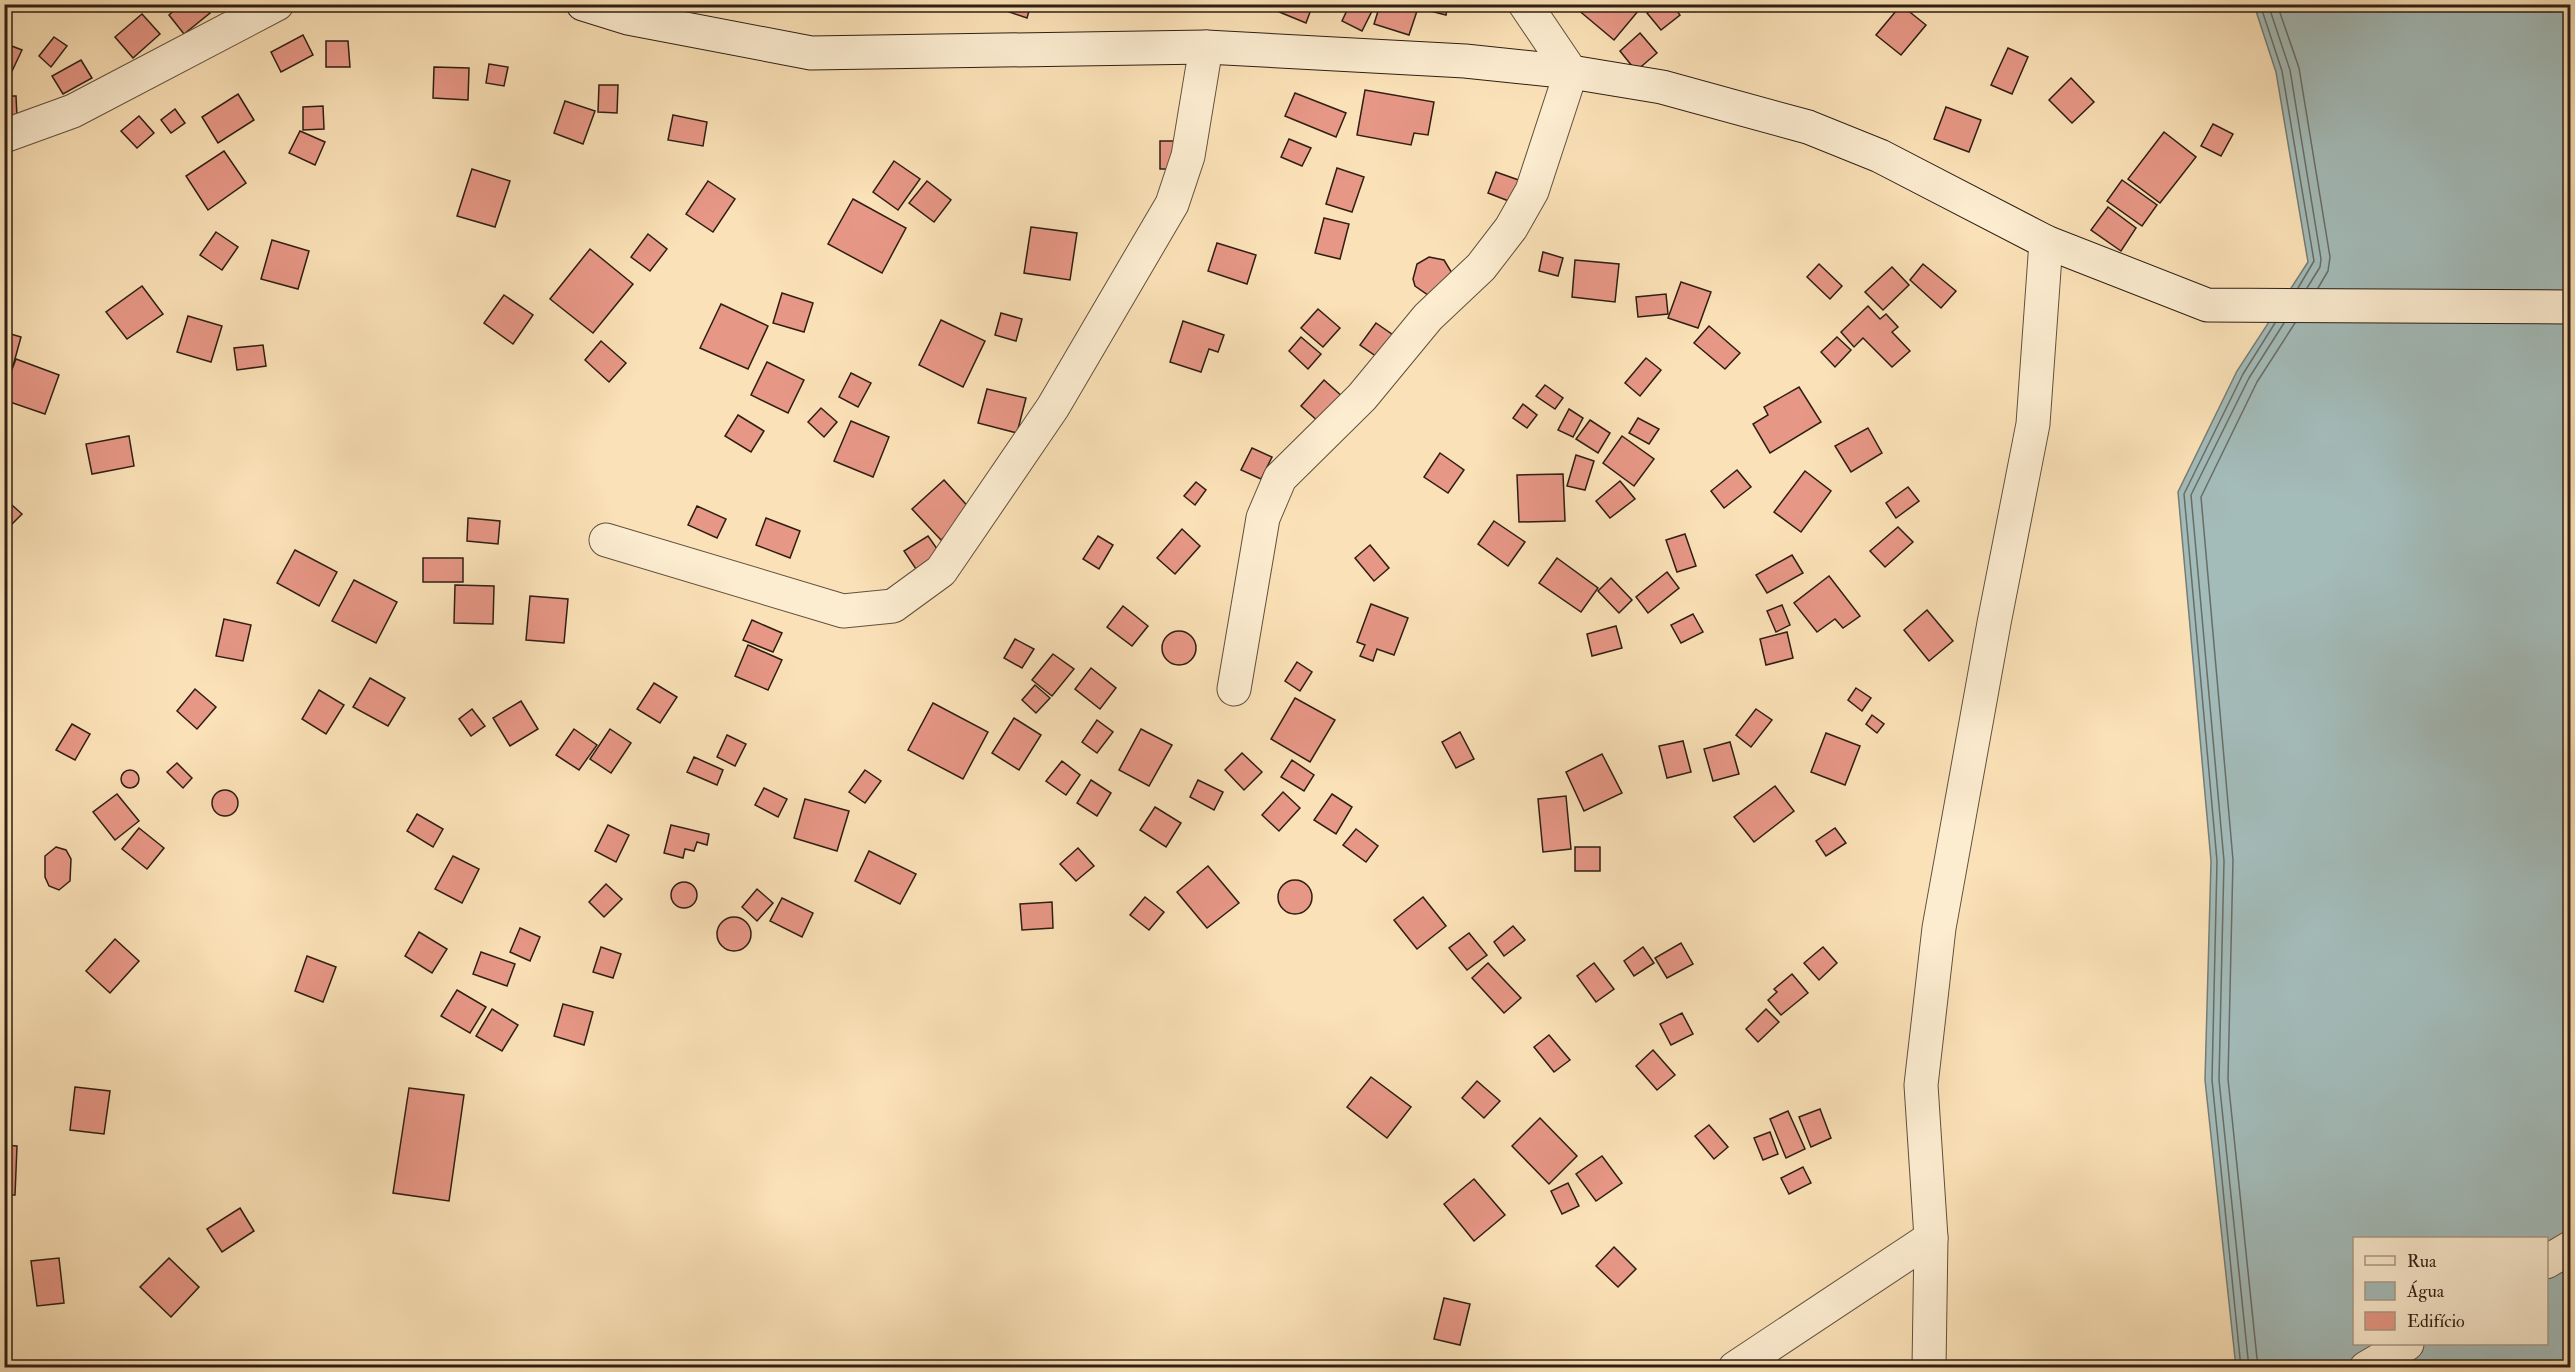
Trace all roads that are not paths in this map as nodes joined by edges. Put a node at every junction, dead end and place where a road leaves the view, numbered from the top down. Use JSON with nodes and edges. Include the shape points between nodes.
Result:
{"nodes":[{"id":1,"x":277,"y":4,"type":"edge"},
{"id":2,"x":583,"y":4,"type":"edge"},
{"id":3,"x":1525,"y":4,"type":"edge"},
{"id":4,"x":1206,"y":47,"type":"junction"},
{"id":5,"x":1571,"y":72,"type":"junction"},
{"id":6,"x":4,"y":136,"type":"edge"},
{"id":7,"x":2046,"y":243,"type":"junction"},
{"id":8,"x":2571,"y":307,"type":"edge"},
{"id":9,"x":606,"y":540,"type":"dead end"},
{"id":10,"x":1234,"y":689,"type":"dead end"},
{"id":11,"x":1931,"y":1238,"type":"junction"},
{"id":12,"x":2571,"y":1248,"type":"edge"},
{"id":13,"x":2548,"y":1261,"type":"edge"},
{"id":14,"x":2405,"y":1345,"type":"edge"},
{"id":15,"x":1735,"y":1368,"type":"edge"},
{"id":16,"x":1929,"y":1368,"type":"edge"},
{"id":17,"x":2366,"y":1368,"type":"edge"}],
"edges":[{"from":1,"to":6,"type":"street","via":[[73,111]]},
{"from":2,"to":4,"type":"street","via":[[628,18],[812,53]]},
{"from":3,"to":5,"type":"street"},
{"from":4,"to":5,"type":"street","via":[[1465,61]]},
{"from":4,"to":9,"type":"street","via":[[1188,156],[1172,204],[1053,407],[941,571],[893,606],[843,611]]},
{"from":5,"to":7,"type":"street","via":[[1662,87],[1808,127],[1880,156]]},
{"from":5,"to":10,"type":"street","via":[[1532,191],[1511,228],[1481,267],[1428,317],[1362,397],[1280,478],[1263,518]]},
{"from":7,"to":8,"type":"street","via":[[2207,305]]},
{"from":7,"to":11,"type":"street","via":[[2033,424],[1939,928],[1922,1074]]},
{"from":11,"to":15,"type":"street"},
{"from":11,"to":16,"type":"street"},
{"from":12,"to":13,"type":"street"},
{"from":14,"to":17,"type":"street"}]}
